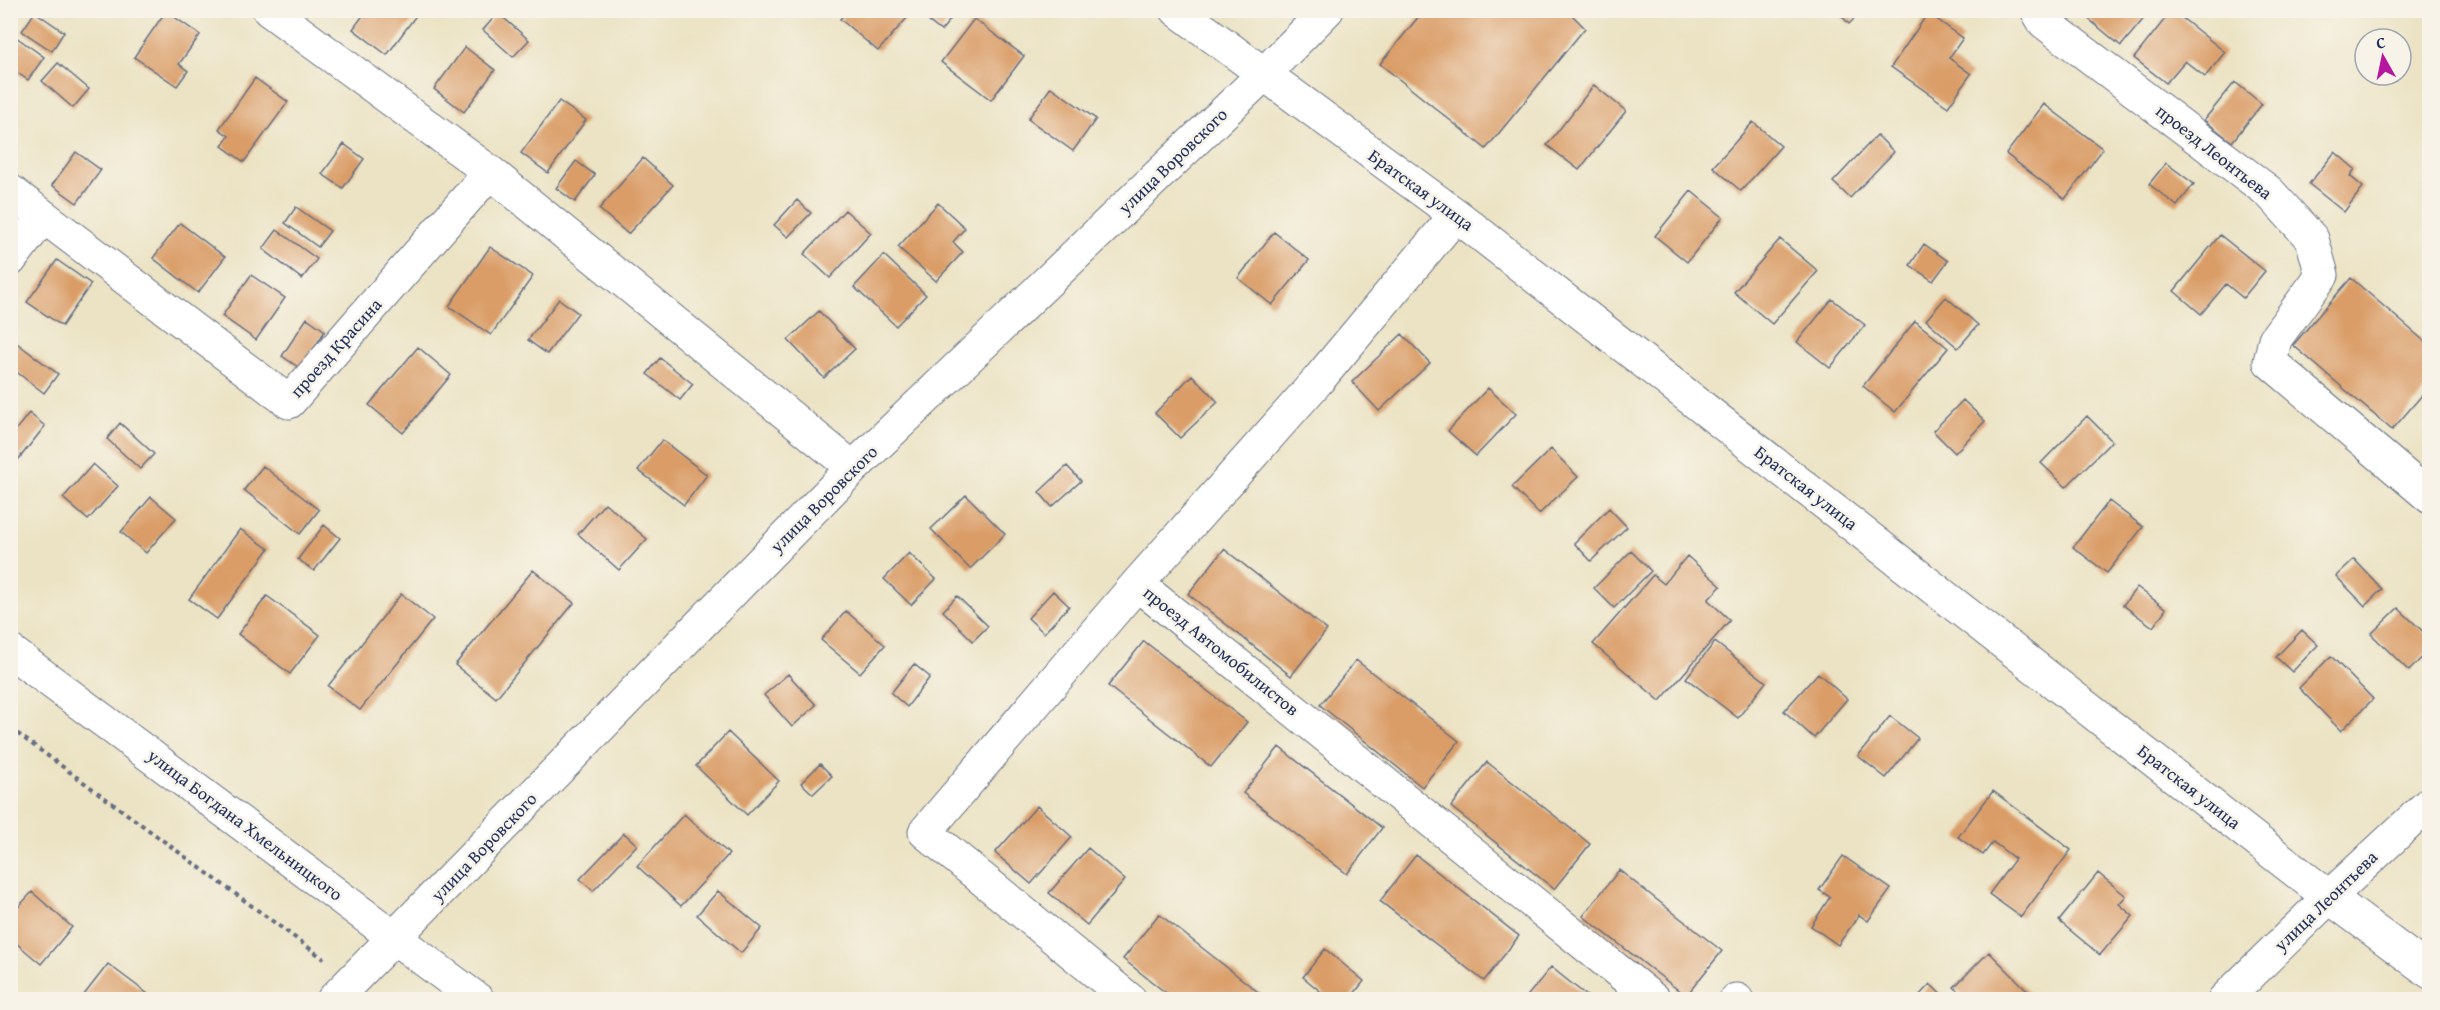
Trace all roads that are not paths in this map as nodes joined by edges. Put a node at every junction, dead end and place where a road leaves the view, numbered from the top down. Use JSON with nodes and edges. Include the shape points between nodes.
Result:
{"nodes":[{"id":1,"x":269,"y":10,"type":"edge"},
{"id":2,"x":1177,"y":10,"type":"edge"},
{"id":3,"x":1327,"y":10,"type":"edge"},
{"id":4,"x":2037,"y":10,"type":"edge"},
{"id":5,"x":1263,"y":75,"type":"junction"},
{"id":6,"x":490,"y":172,"type":"junction"},
{"id":7,"x":10,"y":191,"type":"edge"},
{"id":8,"x":1456,"y":215,"type":"junction"},
{"id":9,"x":44,"y":217,"type":"junction"},
{"id":10,"x":10,"y":260,"type":"edge"},
{"id":11,"x":853,"y":468,"type":"junction"},
{"id":12,"x":2430,"y":497,"type":"edge"},
{"id":13,"x":1137,"y":584,"type":"junction"},
{"id":14,"x":10,"y":651,"type":"edge"},
{"id":15,"x":2430,"y":803,"type":"edge"},
{"id":16,"x":2329,"y":897,"type":"junction"},
{"id":17,"x":396,"y":938,"type":"junction"},
{"id":18,"x":2430,"y":972,"type":"edge"},
{"id":19,"x":343,"y":990,"type":"edge"},
{"id":20,"x":478,"y":999,"type":"edge"},
{"id":21,"x":1131,"y":999,"type":"edge"},
{"id":22,"x":1654,"y":999,"type":"edge"},
{"id":23,"x":2224,"y":999,"type":"edge"}],
"edges":[{"from":1,"to":6,"type":"street"},
{"from":2,"to":5,"type":"street","name":"Братская улица"},
{"from":3,"to":5,"type":"street","name":"улица Воровского"},
{"from":4,"to":12,"type":"street","name":"проезд Леонтьева","via":[[2044,22],[2269,192],[2312,239],[2322,275],[2276,339],[2270,362]]},
{"from":5,"to":8,"type":"street","name":"Братская улица"},
{"from":5,"to":11,"type":"street","name":"улица Воровского"},
{"from":6,"to":9,"type":"street","name":"проезд Красина","via":[[289,402]]},
{"from":6,"to":11,"type":"street"},
{"from":7,"to":9,"type":"street","name":"проезд Красина"},
{"from":8,"to":13,"type":"street","via":[[1319,379]]},
{"from":8,"to":16,"type":"street","name":"Братская улица"},
{"from":9,"to":10,"type":"street"},
{"from":11,"to":17,"type":"street","name":"улица Воровского"},
{"from":13,"to":21,"type":"street","name":"проезд Автомобилистов","via":[[925,832]]},
{"from":13,"to":22,"type":"street","name":"проезд Автомобилистов"},
{"from":14,"to":17,"type":"street","name":"улица Богдана Хмельницкого"},
{"from":15,"to":16,"type":"street","name":"улица Леонтьева"},
{"from":16,"to":18,"type":"street","name":"Братская улица"},
{"from":16,"to":23,"type":"street","name":"улица Леонтьева"},
{"from":17,"to":19,"type":"street","name":"улица Воровского"},
{"from":17,"to":20,"type":"street","name":"улица Богдана Хмельницкого"}]}
